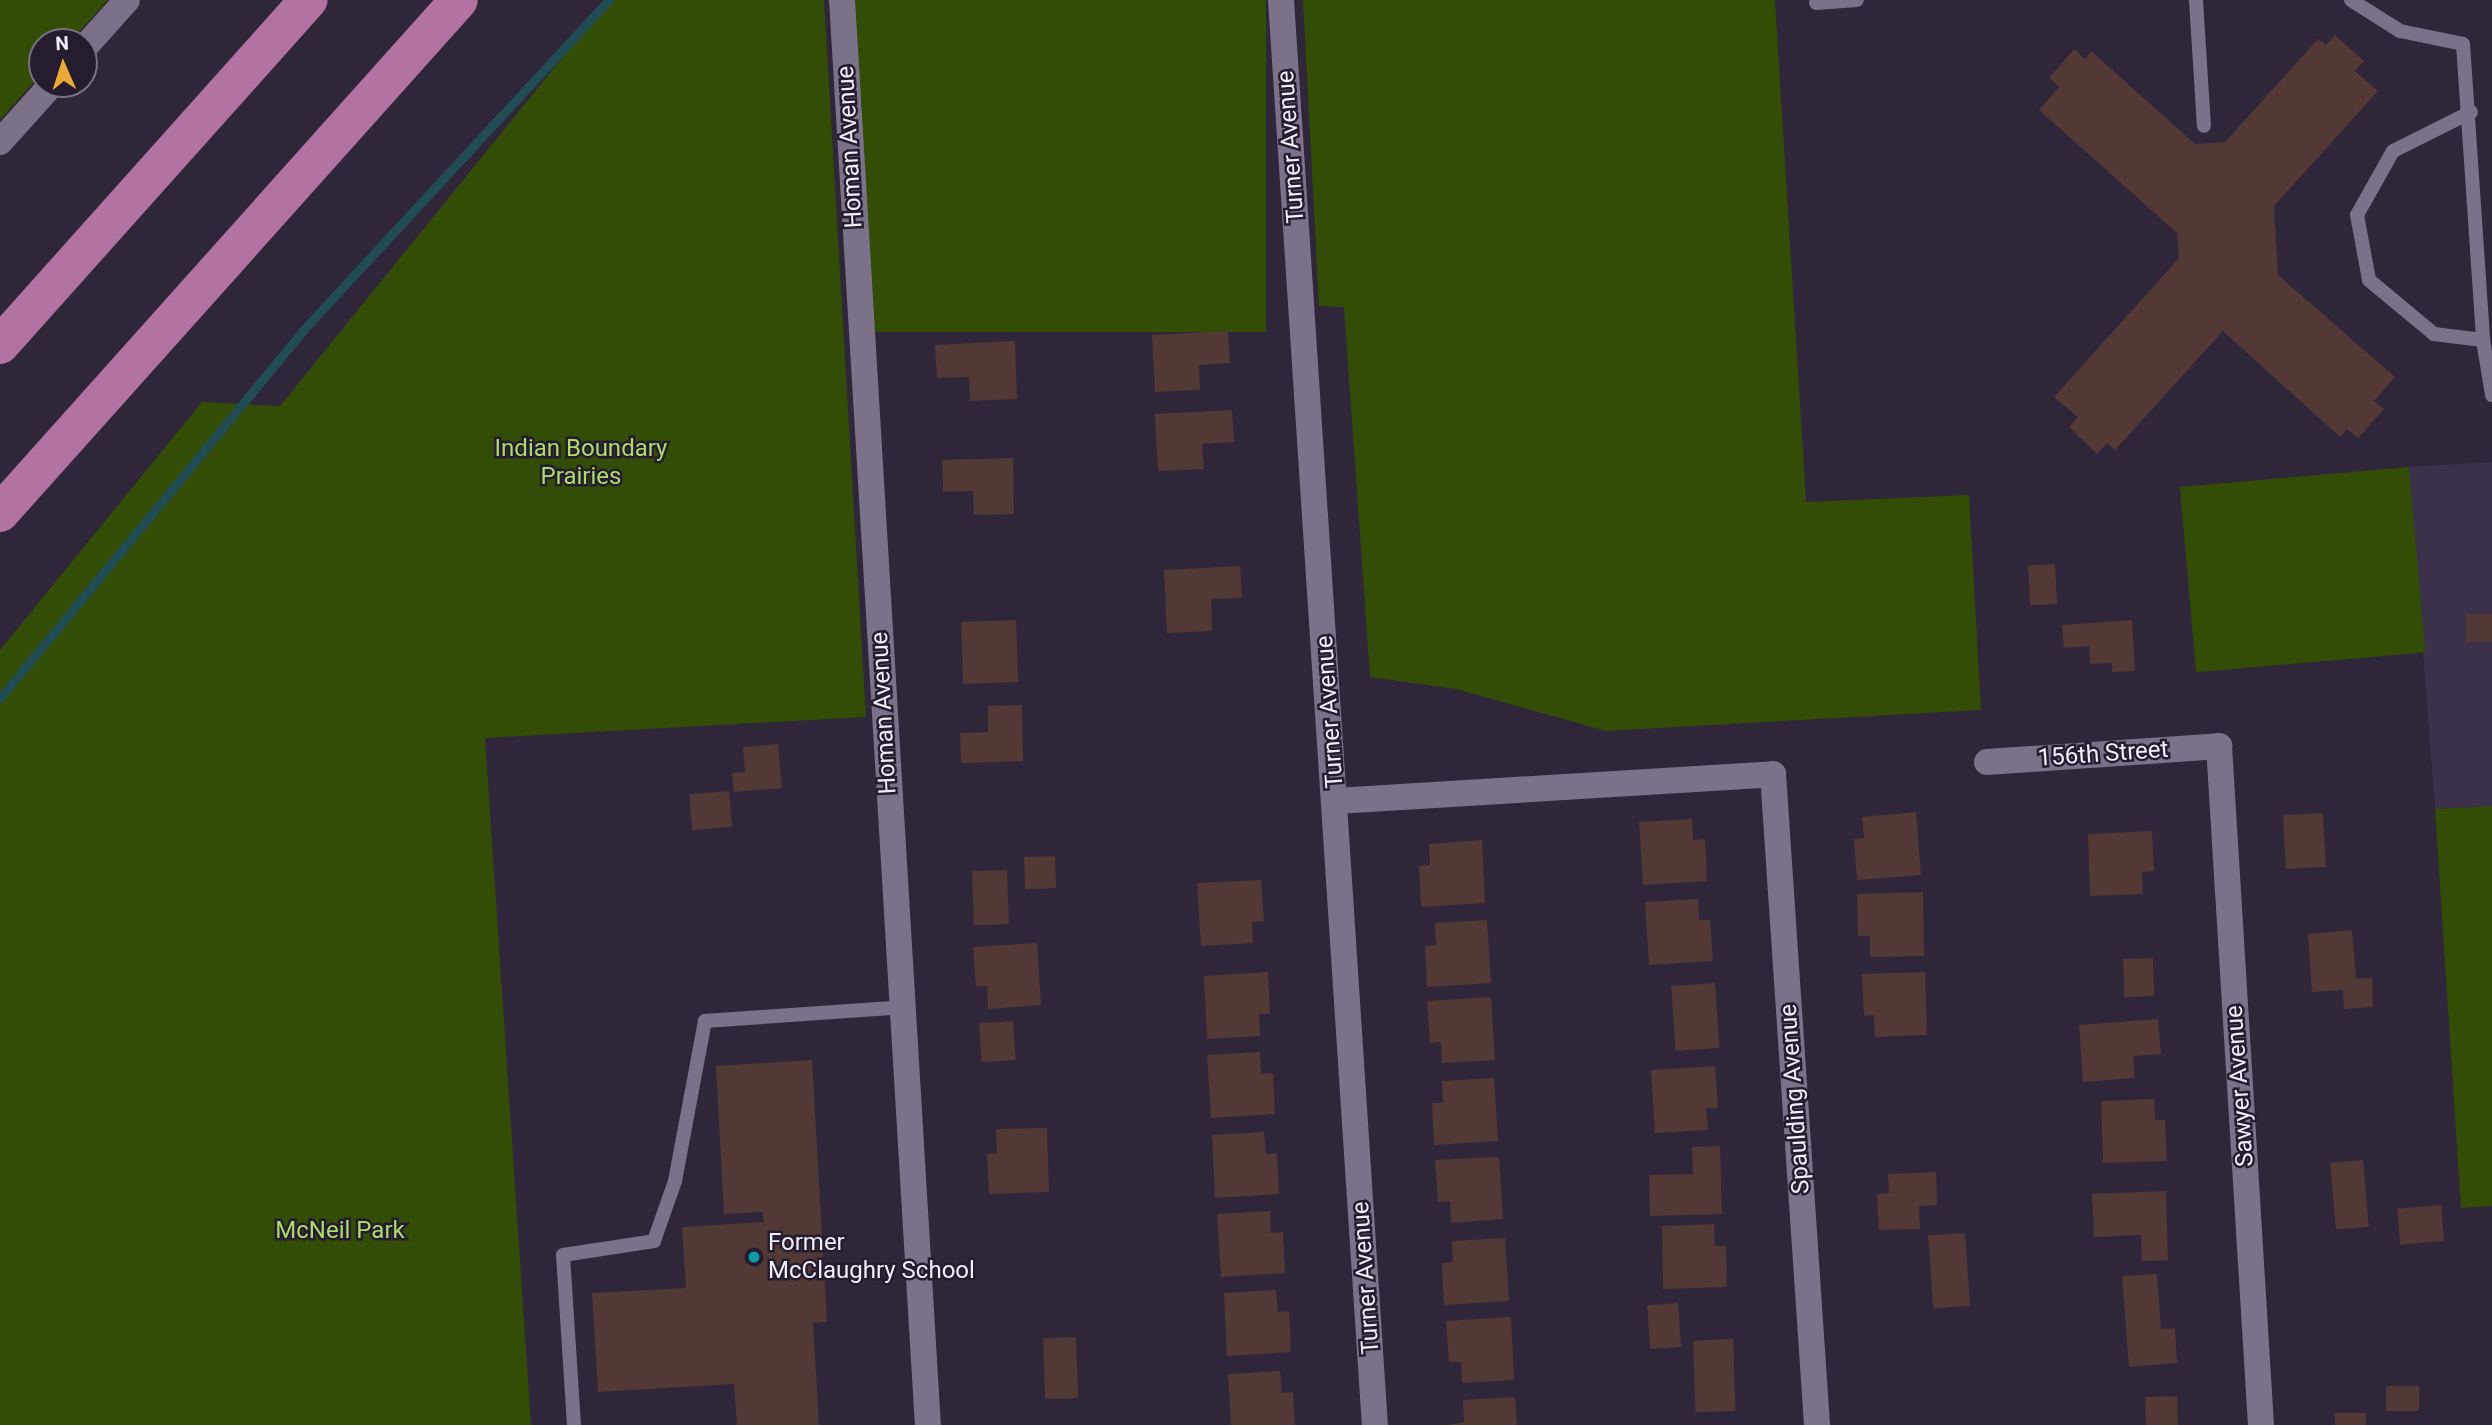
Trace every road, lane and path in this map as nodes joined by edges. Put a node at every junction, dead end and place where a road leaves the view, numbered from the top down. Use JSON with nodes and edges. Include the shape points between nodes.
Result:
{"nodes":[{"id":1,"x":127,"y":0,"type":"edge"},
{"id":2,"x":309,"y":0,"type":"edge"},
{"id":3,"x":459,"y":0,"type":"edge"},
{"id":4,"x":842,"y":0,"type":"edge"},
{"id":5,"x":1281,"y":0,"type":"edge"},
{"id":6,"x":1857,"y":0,"type":"edge"},
{"id":7,"x":2196,"y":0,"type":"edge"},
{"id":8,"x":2351,"y":0,"type":"edge"},
{"id":9,"x":1816,"y":3,"type":"dead end"},
{"id":10,"x":98,"y":32,"type":"edge"},
{"id":11,"x":39,"y":98,"type":"edge"},
{"id":12,"x":2471,"y":112,"type":"junction"},
{"id":13,"x":2204,"y":126,"type":"dead end"},
{"id":14,"x":0,"y":142,"type":"edge"},
{"id":15,"x":2483,"y":340,"type":"junction"},
{"id":16,"x":0,"y":345,"type":"edge"},
{"id":17,"x":2492,"y":395,"type":"edge"},
{"id":18,"x":0,"y":513,"type":"edge"},
{"id":19,"x":2219,"y":746,"type":"joint"},
{"id":20,"x":1987,"y":762,"type":"dead end"},
{"id":21,"x":1336,"y":801,"type":"junction"},
{"id":22,"x":902,"y":1007,"type":"junction"},
{"id":23,"x":574,"y":1425,"type":"edge"},
{"id":24,"x":928,"y":1425,"type":"edge"},
{"id":25,"x":1376,"y":1425,"type":"edge"},
{"id":26,"x":1817,"y":1425,"type":"edge"},
{"id":27,"x":2260,"y":1425,"type":"edge"}],
"edges":[{"from":1,"to":10,"type":"street"},
{"from":2,"to":16,"type":"highway"},
{"from":3,"to":18,"type":"highway"},
{"from":4,"to":22,"type":"street","name":"Homan Avenue"},
{"from":5,"to":21,"type":"street","name":"Turner Avenue"},
{"from":6,"to":9,"type":"lane"},
{"from":7,"to":13,"type":"lane"},
{"from":8,"to":12,"type":"lane","via":[[2400,31],[2463,44]]},
{"from":11,"to":14,"type":"street"},
{"from":12,"to":15,"type":"lane"},
{"from":12,"to":15,"type":"lane","via":[[2393,151],[2357,215],[2369,280],[2434,334]]},
{"from":15,"to":17,"type":"lane"},
{"from":19,"to":20,"type":"street","name":"156th Street"},
{"from":19,"to":27,"type":"street","name":"Sawyer Avenue"},
{"from":21,"to":25,"type":"street","name":"Turner Avenue"},
{"from":21,"to":26,"type":"street","name":"Spaulding Avenue","via":[[1773,774]]},
{"from":22,"to":23,"type":"lane","via":[[705,1021],[675,1181],[654,1241],[563,1255]]},
{"from":22,"to":24,"type":"street","name":"Homan Avenue"}]}
